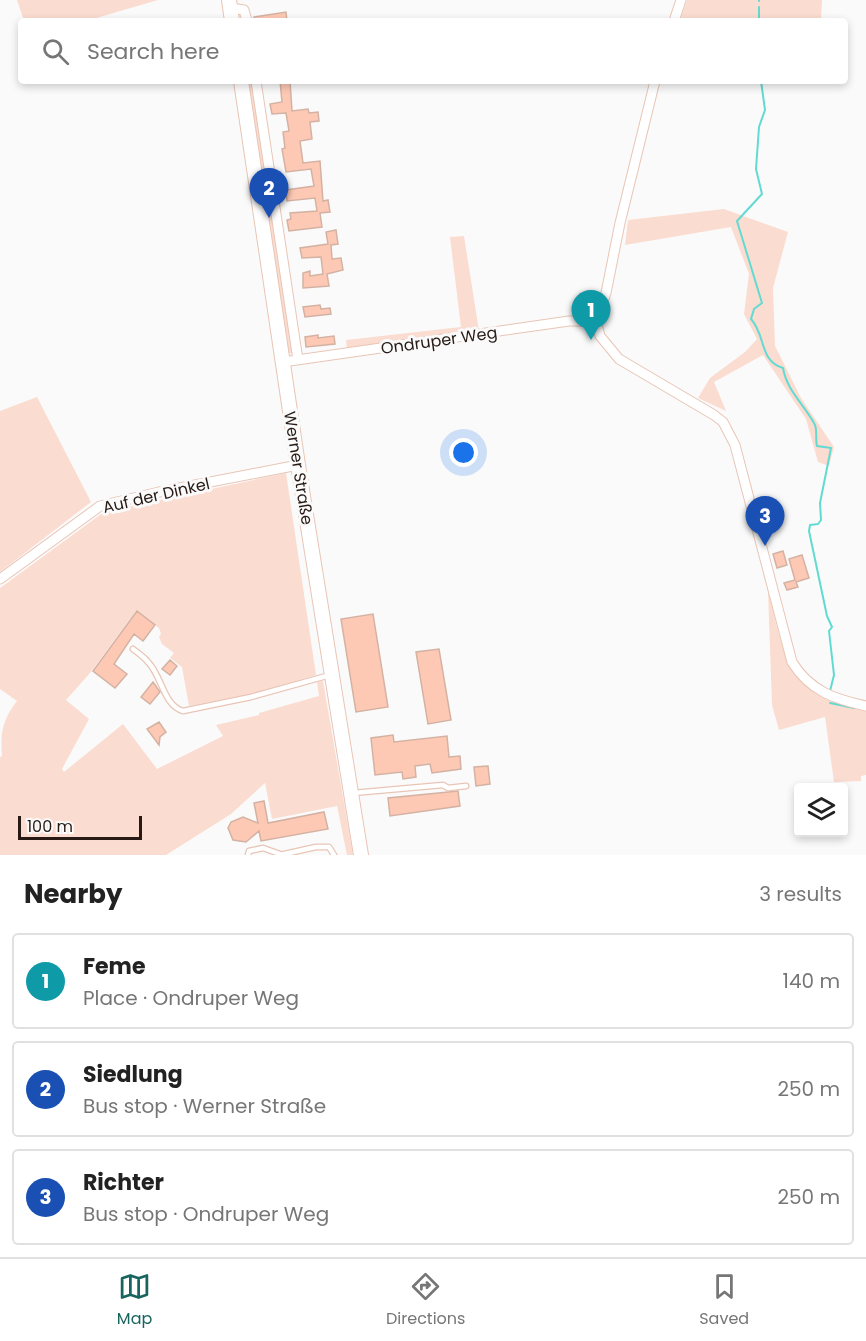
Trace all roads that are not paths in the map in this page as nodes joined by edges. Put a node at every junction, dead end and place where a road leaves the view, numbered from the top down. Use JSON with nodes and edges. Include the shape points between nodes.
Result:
{"nodes":[{"id":1,"x":681,"y":0,"type":"edge"},
{"id":2,"x":230,"y":10,"type":"edge"},
{"id":3,"x":246,"y":18,"type":"edge"},
{"id":4,"x":675,"y":18,"type":"edge"},
{"id":5,"x":241,"y":84,"type":"edge"},
{"id":6,"x":256,"y":84,"type":"edge"},
{"id":7,"x":654,"y":84,"type":"edge"},
{"id":8,"x":596,"y":321,"type":"junction"},
{"id":9,"x":298,"y":360,"type":"junction"},
{"id":10,"x":282,"y":362,"type":"junction"},
{"id":11,"x":298,"y":465,"type":"junction"},
{"id":12,"x":0,"y":579,"type":"edge"},
{"id":13,"x":133,"y":650,"type":"dead end"},
{"id":14,"x":330,"y":675,"type":"junction"},
{"id":15,"x":866,"y":706,"type":"edge"},
{"id":16,"x":466,"y":786,"type":"dead end"},
{"id":17,"x":350,"y":793,"type":"junction"},
{"id":18,"x":248,"y":855,"type":"edge"},
{"id":19,"x":280,"y":855,"type":"edge"},
{"id":20,"x":334,"y":855,"type":"edge"},
{"id":21,"x":361,"y":855,"type":"edge"}],
"edges":[{"from":1,"to":4,"type":"street"},
{"from":2,"to":3,"type":"street","via":[[244,10]]},
{"from":5,"to":10,"type":"main road","name":"Werner Straße"},
{"from":6,"to":9,"type":"street"},
{"from":7,"to":8,"type":"street","via":[[606,293]]},
{"from":8,"to":9,"type":"street","name":"Ondruper Weg","via":[[569,321]]},
{"from":8,"to":15,"type":"street","via":[[600,336],[619,359],[723,422],[735,445],[792,662],[816,689]]},
{"from":9,"to":10,"type":"street","name":"Ondruper Weg"},
{"from":10,"to":11,"type":"main road","name":"Werner Straße"},
{"from":11,"to":12,"type":"street","name":"Auf der Dinkel","via":[[100,506]]},
{"from":11,"to":14,"type":"main road","name":"Werner Straße"},
{"from":13,"to":14,"type":"lane","via":[[159,677],[170,704],[183,711]]},
{"from":14,"to":17,"type":"main road","name":"Werner Straße"},
{"from":16,"to":17,"type":"lane"},
{"from":17,"to":21,"type":"main road","name":"Werner Straße"},
{"from":18,"to":19,"type":"lane","via":[[249,850],[263,848]]},
{"from":19,"to":20,"type":"lane","via":[[322,847],[329,847]]}]}
